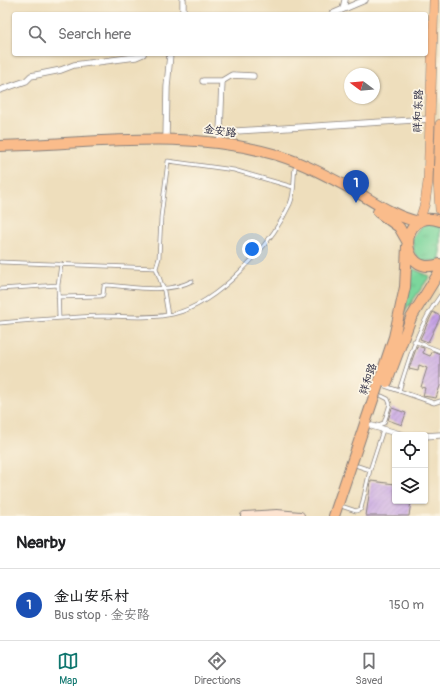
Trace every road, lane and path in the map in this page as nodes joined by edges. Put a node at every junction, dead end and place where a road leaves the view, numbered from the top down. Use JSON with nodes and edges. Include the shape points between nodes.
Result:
{"nodes":[{"id":1,"x":184,"y":0,"type":"edge"},
{"id":2,"x":345,"y":0,"type":"edge"},
{"id":3,"x":365,"y":0,"type":"edge"},
{"id":4,"x":434,"y":0,"type":"edge"},
{"id":5,"x":344,"y":9,"type":"junction"},
{"id":6,"x":183,"y":12,"type":"edge"},
{"id":7,"x":337,"y":12,"type":"edge"},
{"id":8,"x":138,"y":56,"type":"edge"},
{"id":9,"x":170,"y":56,"type":"edge"},
{"id":10,"x":253,"y":76,"type":"dead end"},
{"id":11,"x":203,"y":81,"type":"dead end"},
{"id":12,"x":222,"y":81,"type":"junction"},
{"id":13,"x":0,"y":90,"type":"edge"},
{"id":14,"x":430,"y":119,"type":"junction"},
{"id":15,"x":440,"y":124,"type":"edge"},
{"id":16,"x":220,"y":137,"type":"junction"},
{"id":17,"x":166,"y":139,"type":"junction"},
{"id":18,"x":0,"y":146,"type":"edge"},
{"id":19,"x":0,"y":152,"type":"edge"},
{"id":20,"x":294,"y":168,"type":"junction"},
{"id":21,"x":293,"y":187,"type":"junction"},
{"id":22,"x":440,"y":210,"type":"edge"},
{"id":23,"x":440,"y":221,"type":"edge"},
{"id":24,"x":419,"y":222,"type":"junction"},
{"id":25,"x":407,"y":244,"type":"junction"},
{"id":26,"x":0,"y":262,"type":"edge"},
{"id":27,"x":61,"y":264,"type":"junction"},
{"id":28,"x":440,"y":264,"type":"edge"},
{"id":29,"x":156,"y":268,"type":"junction"},
{"id":30,"x":440,"y":270,"type":"edge"},
{"id":31,"x":192,"y":281,"type":"dead end"},
{"id":32,"x":58,"y":285,"type":"junction"},
{"id":33,"x":163,"y":287,"type":"junction"},
{"id":34,"x":0,"y":289,"type":"edge"},
{"id":35,"x":440,"y":296,"type":"edge"},
{"id":36,"x":58,"y":297,"type":"junction"},
{"id":37,"x":168,"y":315,"type":"junction"},
{"id":38,"x":59,"y":318,"type":"junction"},
{"id":39,"x":0,"y":322,"type":"edge"},
{"id":40,"x":414,"y":341,"type":"junction"},
{"id":41,"x":440,"y":351,"type":"edge"},
{"id":42,"x":384,"y":391,"type":"junction"},
{"id":43,"x":399,"y":391,"type":"junction"},
{"id":44,"x":440,"y":401,"type":"edge"},
{"id":45,"x":372,"y":425,"type":"junction"},
{"id":46,"x":383,"y":430,"type":"junction"},
{"id":47,"x":392,"y":432,"type":"edge"},
{"id":48,"x":440,"y":435,"type":"edge"},
{"id":49,"x":428,"y":436,"type":"edge"},
{"id":50,"x":358,"y":466,"type":"junction"},
{"id":51,"x":370,"y":470,"type":"junction"},
{"id":52,"x":342,"y":511,"type":"edge"},
{"id":53,"x":245,"y":516,"type":"edge"},
{"id":54,"x":300,"y":516,"type":"edge"},
{"id":55,"x":334,"y":516,"type":"edge"}],
"edges":[{"from":1,"to":6,"type":"street"},
{"from":2,"to":5,"type":"street"},
{"from":3,"to":5,"type":"street"},
{"from":4,"to":14,"type":"main road","name":"祥和东路"},
{"from":5,"to":7,"type":"street"},
{"from":8,"to":13,"type":"street","via":[[74,65],[31,76],[26,81]]},
{"from":9,"to":17,"type":"street"},
{"from":10,"to":12,"type":"street","via":[[232,75]]},
{"from":11,"to":12,"type":"street"},
{"from":12,"to":16,"type":"street"},
{"from":14,"to":16,"type":"street"},
{"from":14,"to":24,"type":"main road","name":"祥和东路","via":[[427,189]]},
{"from":15,"to":22,"type":"main road","name":"祥和东路"},
{"from":16,"to":17,"type":"highway","name":"金安路"},
{"from":16,"to":24,"type":"highway","name":"金安路","via":[[304,165],[329,176],[390,212]]},
{"from":17,"to":18,"type":"highway","name":"金安路"},
{"from":19,"to":20,"type":"highway","name":"金安路","via":[[153,145],[192,146],[245,154]]},
{"from":20,"to":21,"type":"lane"},
{"from":20,"to":25,"type":"highway","name":"金安路","via":[[326,182],[392,221],[402,230]]},
{"from":21,"to":29,"type":"lane","via":[[234,170],[168,161]]},
{"from":21,"to":37,"type":"lane","via":[[290,203],[277,227],[246,266],[228,283],[194,306]]},
{"from":23,"to":24,"type":"highway","via":[[430,219]]},
{"from":24,"to":25,"type":"highway","via":[[411,229]]},
{"from":25,"to":28,"type":"highway","name":"金安路","via":[[413,258],[419,263],[432,266]]},
{"from":25,"to":55,"type":"highway","name":"祥和路","via":[[405,287],[394,337]]},
{"from":26,"to":27,"type":"lane"},
{"from":27,"to":29,"type":"lane"},
{"from":27,"to":32,"type":"lane"},
{"from":29,"to":33,"type":"lane"},
{"from":30,"to":42,"type":"highway","name":"祥和路","via":[[411,318]]},
{"from":31,"to":33,"type":"lane","via":[[178,286]]},
{"from":32,"to":34,"type":"lane"},
{"from":32,"to":36,"type":"lane"},
{"from":33,"to":36,"type":"lane","via":[[107,285],[104,286],[101,296]]},
{"from":33,"to":37,"type":"lane"},
{"from":35,"to":40,"type":"lane","via":[[429,311]]},
{"from":36,"to":38,"type":"lane"},
{"from":37,"to":38,"type":"lane"},
{"from":38,"to":39,"type":"lane"},
{"from":40,"to":41,"type":"lane"},
{"from":40,"to":43,"type":"lane"},
{"from":42,"to":43,"type":"lane"},
{"from":42,"to":45,"type":"highway","name":"祥和路"},
{"from":43,"to":44,"type":"lane","via":[[434,403]]},
{"from":45,"to":46,"type":"street"},
{"from":45,"to":50,"type":"highway","name":"祥和路"},
{"from":46,"to":47,"type":"street"},
{"from":46,"to":51,"type":"lane"},
{"from":48,"to":49,"type":"street"},
{"from":50,"to":51,"type":"lane"},
{"from":50,"to":52,"type":"highway","name":"祥和路"},
{"from":51,"to":52,"type":"lane","via":[[361,508],[356,511]]},
{"from":53,"to":54,"type":"street"}]}
